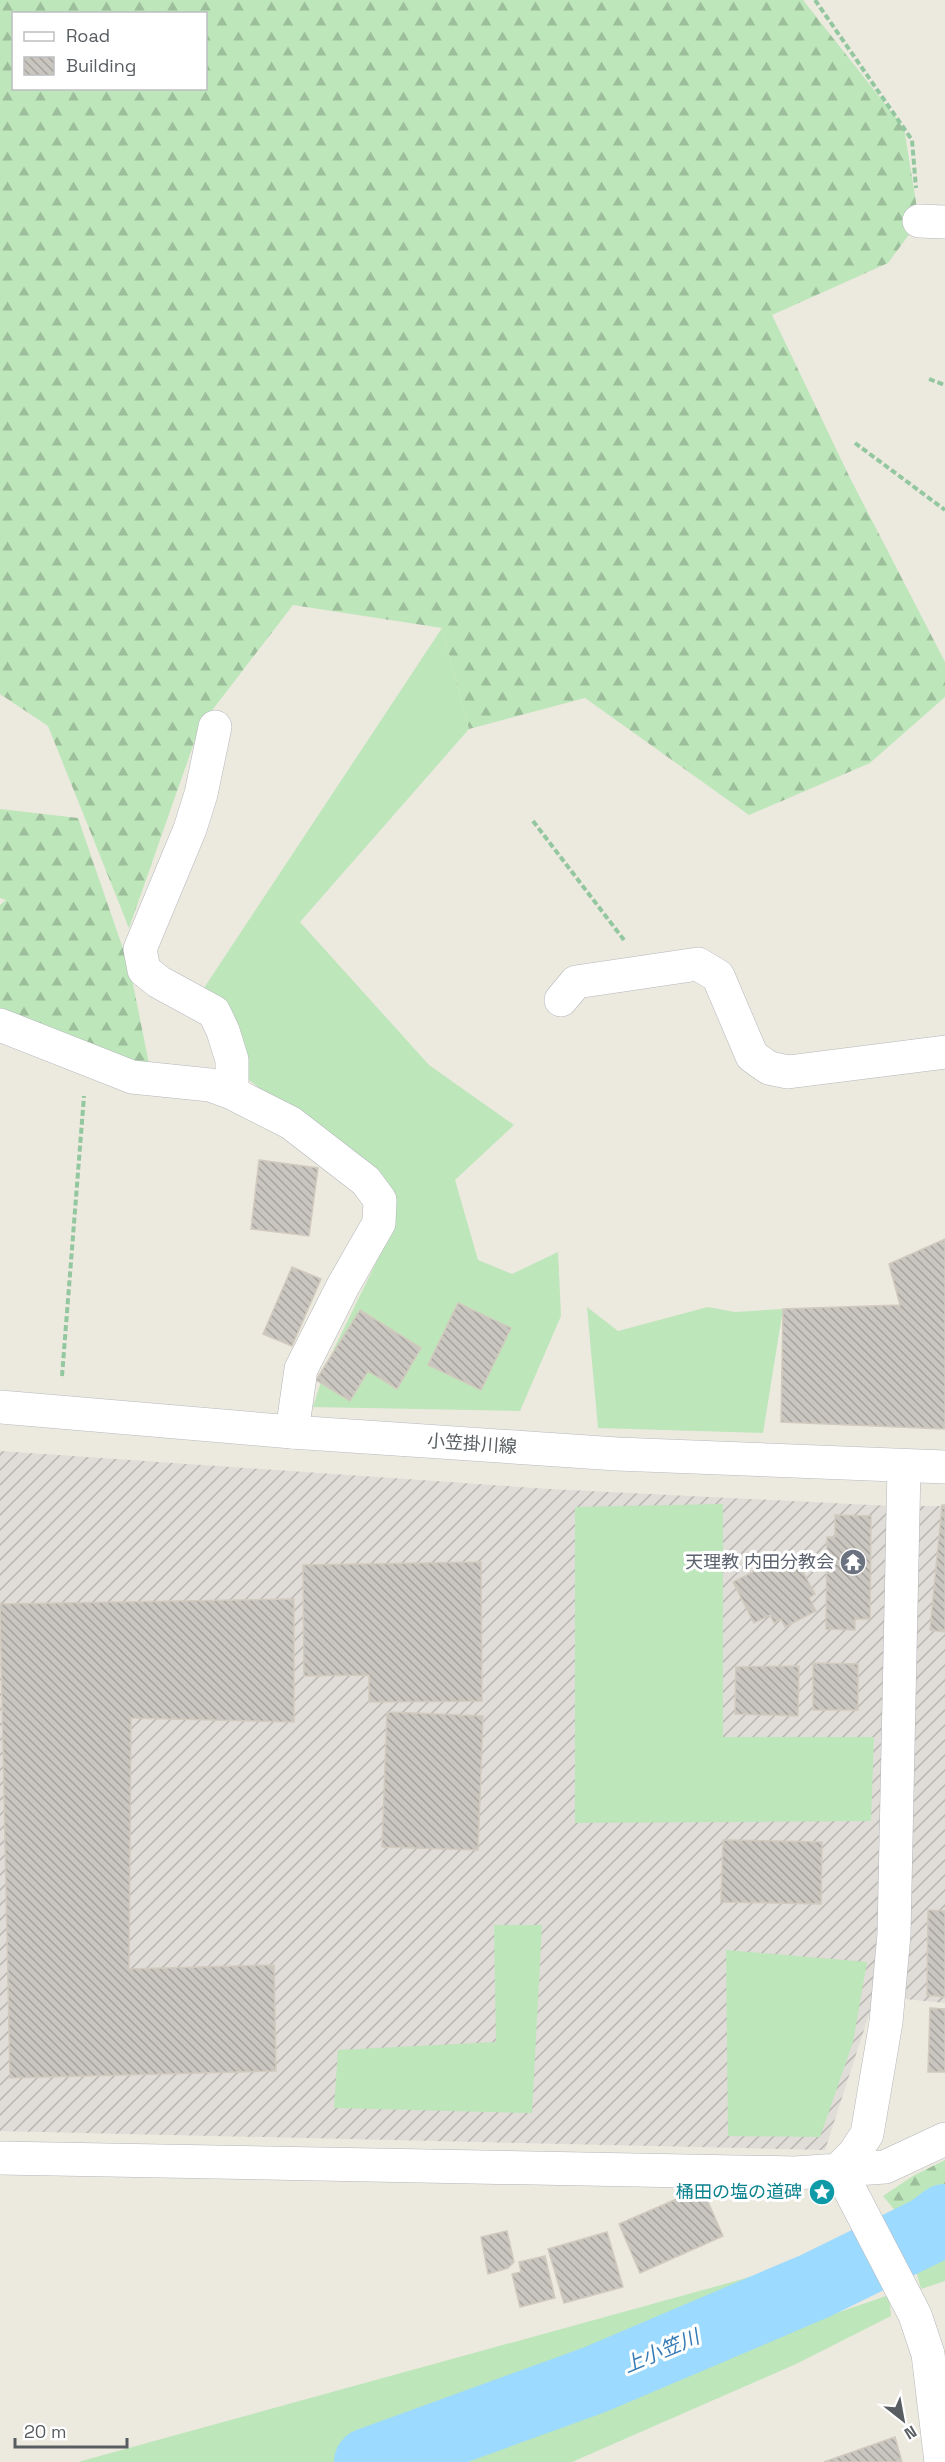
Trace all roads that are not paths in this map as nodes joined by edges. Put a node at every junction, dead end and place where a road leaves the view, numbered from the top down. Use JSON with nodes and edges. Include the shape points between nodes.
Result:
{"nodes":[{"id":1,"x":215,"y":727,"type":"dead end"},
{"id":2,"x":561,"y":1000,"type":"dead end"},
{"id":3,"x":0,"y":1025,"type":"edge"},
{"id":4,"x":945,"y":1052,"type":"edge"},
{"id":5,"x":232,"y":1093,"type":"junction"},
{"id":6,"x":0,"y":1407,"type":"edge"},
{"id":7,"x":292,"y":1432,"type":"junction"},
{"id":8,"x":904,"y":1467,"type":"junction"},
{"id":9,"x":945,"y":1467,"type":"edge"},
{"id":10,"x":945,"y":2139,"type":"edge"},
{"id":11,"x":0,"y":2158,"type":"edge"},
{"id":12,"x":839,"y":2169,"type":"junction"},
{"id":13,"x":941,"y":2462,"type":"edge"}],
"edges":[{"from":1,"to":5,"type":"street","via":[[190,829],[140,949],[144,970],[214,1012],[232,1060]]},
{"from":2,"to":4,"type":"street","via":[[576,982],[698,964],[718,976],[753,1056],[770,1068],[788,1072]]},
{"from":3,"to":5,"type":"street","via":[[132,1077],[210,1085]]},
{"from":5,"to":7,"type":"street","via":[[291,1123],[366,1181],[380,1200],[380,1223],[301,1369]]},
{"from":6,"to":7,"type":"street","name":"小笠掛川線"},
{"from":7,"to":8,"type":"street","name":"小笠掛川線","via":[[617,1454]]},
{"from":8,"to":9,"type":"street","name":"小笠掛川線"},
{"from":8,"to":12,"type":"street","via":[[894,1934],[886,2022],[867,2134]]},
{"from":10,"to":12,"type":"street","via":[[885,2167]]},
{"from":11,"to":12,"type":"street","via":[[795,2172]]},
{"from":12,"to":13,"type":"street","via":[[908,2299],[928,2354]]}]}
